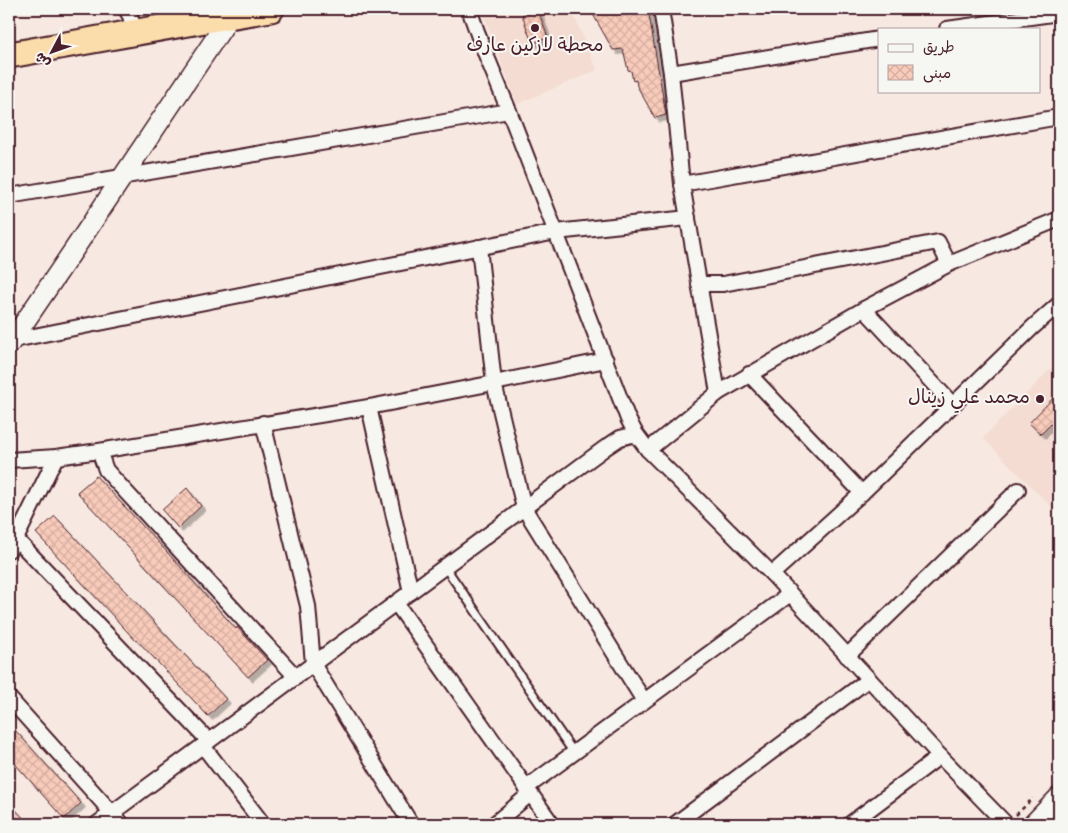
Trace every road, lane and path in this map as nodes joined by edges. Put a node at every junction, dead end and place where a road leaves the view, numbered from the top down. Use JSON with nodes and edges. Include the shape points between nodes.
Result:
{"nodes":[{"id":1,"x":126,"y":9,"type":"edge"},
{"id":2,"x":469,"y":9,"type":"edge"},
{"id":3,"x":661,"y":9,"type":"edge"},
{"id":4,"x":251,"y":11,"type":"edge"},
{"id":5,"x":1059,"y":13,"type":"edge"},
{"id":6,"x":954,"y":28,"type":"edge"},
{"id":7,"x":135,"y":32,"type":"junction"},
{"id":8,"x":878,"y":39,"type":"edge"},
{"id":9,"x":9,"y":55,"type":"edge"},
{"id":10,"x":671,"y":73,"type":"junction"},
{"id":11,"x":509,"y":111,"type":"junction"},
{"id":12,"x":1059,"y":116,"type":"edge"},
{"id":13,"x":123,"y":177,"type":"junction"},
{"id":14,"x":682,"y":184,"type":"junction"},
{"id":15,"x":9,"y":196,"type":"edge"},
{"id":16,"x":688,"y":218,"type":"junction"},
{"id":17,"x":1059,"y":219,"type":"edge"},
{"id":18,"x":556,"y":232,"type":"junction"},
{"id":19,"x":479,"y":247,"type":"junction"},
{"id":20,"x":948,"y":264,"type":"junction"},
{"id":21,"x":699,"y":284,"type":"junction"},
{"id":22,"x":1059,"y":304,"type":"edge"},
{"id":23,"x":864,"y":309,"type":"junction"},
{"id":24,"x":10,"y":342,"type":"edge"},
{"id":25,"x":606,"y":360,"type":"junction"},
{"id":26,"x":749,"y":374,"type":"junction"},
{"id":27,"x":494,"y":383,"type":"junction"},
{"id":28,"x":718,"y":393,"type":"junction"},
{"id":29,"x":953,"y":405,"type":"junction"},
{"id":30,"x":369,"y":407,"type":"junction"},
{"id":31,"x":263,"y":424,"type":"junction"},
{"id":32,"x":636,"y":434,"type":"junction"},
{"id":33,"x":648,"y":450,"type":"junction"},
{"id":34,"x":99,"y":451,"type":"junction"},
{"id":35,"x":56,"y":456,"type":"junction"},
{"id":36,"x":9,"y":460,"type":"edge"},
{"id":37,"x":1018,"y":490,"type":"dead end"},
{"id":38,"x":862,"y":493,"type":"junction"},
{"id":39,"x":524,"y":508,"type":"junction"},
{"id":40,"x":12,"y":544,"type":"edge"},
{"id":41,"x":445,"y":567,"type":"junction"},
{"id":42,"x":772,"y":574,"type":"junction"},
{"id":43,"x":411,"y":592,"type":"junction"},
{"id":44,"x":790,"y":594,"type":"junction"},
{"id":45,"x":396,"y":603,"type":"junction"},
{"id":46,"x":847,"y":656,"type":"junction"},
{"id":47,"x":313,"y":664,"type":"junction"},
{"id":48,"x":296,"y":677,"type":"junction"},
{"id":49,"x":869,"y":679,"type":"junction"},
{"id":50,"x":644,"y":701,"type":"junction"},
{"id":51,"x":11,"y":706,"type":"edge"},
{"id":52,"x":206,"y":744,"type":"junction"},
{"id":53,"x":574,"y":753,"type":"junction"},
{"id":54,"x":940,"y":756,"type":"junction"},
{"id":55,"x":528,"y":791,"type":"junction"},
{"id":56,"x":1037,"y":795,"type":"dead end"},
{"id":57,"x":1059,"y":797,"type":"edge"},
{"id":58,"x":112,"y":813,"type":"junction"},
{"id":59,"x":1009,"y":821,"type":"edge"},
{"id":60,"x":97,"y":824,"type":"edge"},
{"id":61,"x":122,"y":824,"type":"edge"},
{"id":62,"x":263,"y":824,"type":"edge"},
{"id":63,"x":411,"y":824,"type":"edge"},
{"id":64,"x":494,"y":824,"type":"edge"},
{"id":65,"x":552,"y":824,"type":"edge"},
{"id":66,"x":675,"y":824,"type":"edge"},
{"id":67,"x":850,"y":824,"type":"edge"},
{"id":68,"x":1033,"y":824,"type":"edge"}],
"edges":[{"from":1,"to":7,"type":"street"},
{"from":2,"to":11,"type":"street"},
{"from":3,"to":10,"type":"street"},
{"from":4,"to":7,"type":"highway"},
{"from":4,"to":13,"type":"street"},
{"from":5,"to":6,"type":"street"},
{"from":7,"to":9,"type":"highway"},
{"from":8,"to":10,"type":"street"},
{"from":10,"to":14,"type":"street"},
{"from":11,"to":13,"type":"street"},
{"from":11,"to":18,"type":"street"},
{"from":12,"to":14,"type":"street"},
{"from":13,"to":15,"type":"street"},
{"from":13,"to":24,"type":"street"},
{"from":14,"to":16,"type":"street"},
{"from":16,"to":18,"type":"street"},
{"from":16,"to":21,"type":"street"},
{"from":17,"to":20,"type":"street"},
{"from":18,"to":19,"type":"street"},
{"from":18,"to":25,"type":"street"},
{"from":19,"to":24,"type":"street"},
{"from":19,"to":27,"type":"street"},
{"from":20,"to":21,"type":"street","via":[[938,242],[723,284]]},
{"from":20,"to":23,"type":"street"},
{"from":21,"to":28,"type":"street"},
{"from":22,"to":29,"type":"street"},
{"from":23,"to":26,"type":"street"},
{"from":23,"to":29,"type":"street"},
{"from":25,"to":27,"type":"street"},
{"from":25,"to":32,"type":"street"},
{"from":26,"to":28,"type":"street"},
{"from":26,"to":38,"type":"street"},
{"from":27,"to":30,"type":"street"},
{"from":27,"to":39,"type":"street"},
{"from":28,"to":33,"type":"street"},
{"from":29,"to":38,"type":"street"},
{"from":30,"to":31,"type":"street"},
{"from":30,"to":43,"type":"street"},
{"from":31,"to":34,"type":"street"},
{"from":31,"to":47,"type":"street","via":[[308,606]]},
{"from":32,"to":33,"type":"street"},
{"from":32,"to":39,"type":"street","via":[[620,438]]},
{"from":33,"to":42,"type":"street"},
{"from":34,"to":35,"type":"street"},
{"from":34,"to":48,"type":"street","via":[[110,475]]},
{"from":35,"to":36,"type":"street"},
{"from":35,"to":40,"type":"street"},
{"from":37,"to":46,"type":"street"},
{"from":38,"to":42,"type":"street"},
{"from":39,"to":41,"type":"street"},
{"from":39,"to":50,"type":"street"},
{"from":40,"to":52,"type":"street"},
{"from":41,"to":43,"type":"street"},
{"from":41,"to":53,"type":"lane"},
{"from":42,"to":44,"type":"street"},
{"from":43,"to":45,"type":"street"},
{"from":44,"to":46,"type":"street"},
{"from":44,"to":50,"type":"street"},
{"from":45,"to":47,"type":"street"},
{"from":45,"to":55,"type":"street"},
{"from":46,"to":49,"type":"street"},
{"from":47,"to":48,"type":"street"},
{"from":47,"to":63,"type":"street"},
{"from":48,"to":52,"type":"street"},
{"from":49,"to":54,"type":"street"},
{"from":49,"to":66,"type":"street"},
{"from":50,"to":53,"type":"street"},
{"from":51,"to":58,"type":"street"},
{"from":52,"to":58,"type":"street"},
{"from":52,"to":62,"type":"street"},
{"from":53,"to":55,"type":"street"},
{"from":54,"to":59,"type":"street"},
{"from":54,"to":67,"type":"street"},
{"from":55,"to":64,"type":"street"},
{"from":55,"to":65,"type":"street"},
{"from":56,"to":59,"type":"path"},
{"from":57,"to":68,"type":"street"},
{"from":58,"to":60,"type":"street"},
{"from":58,"to":61,"type":"street"}]}
